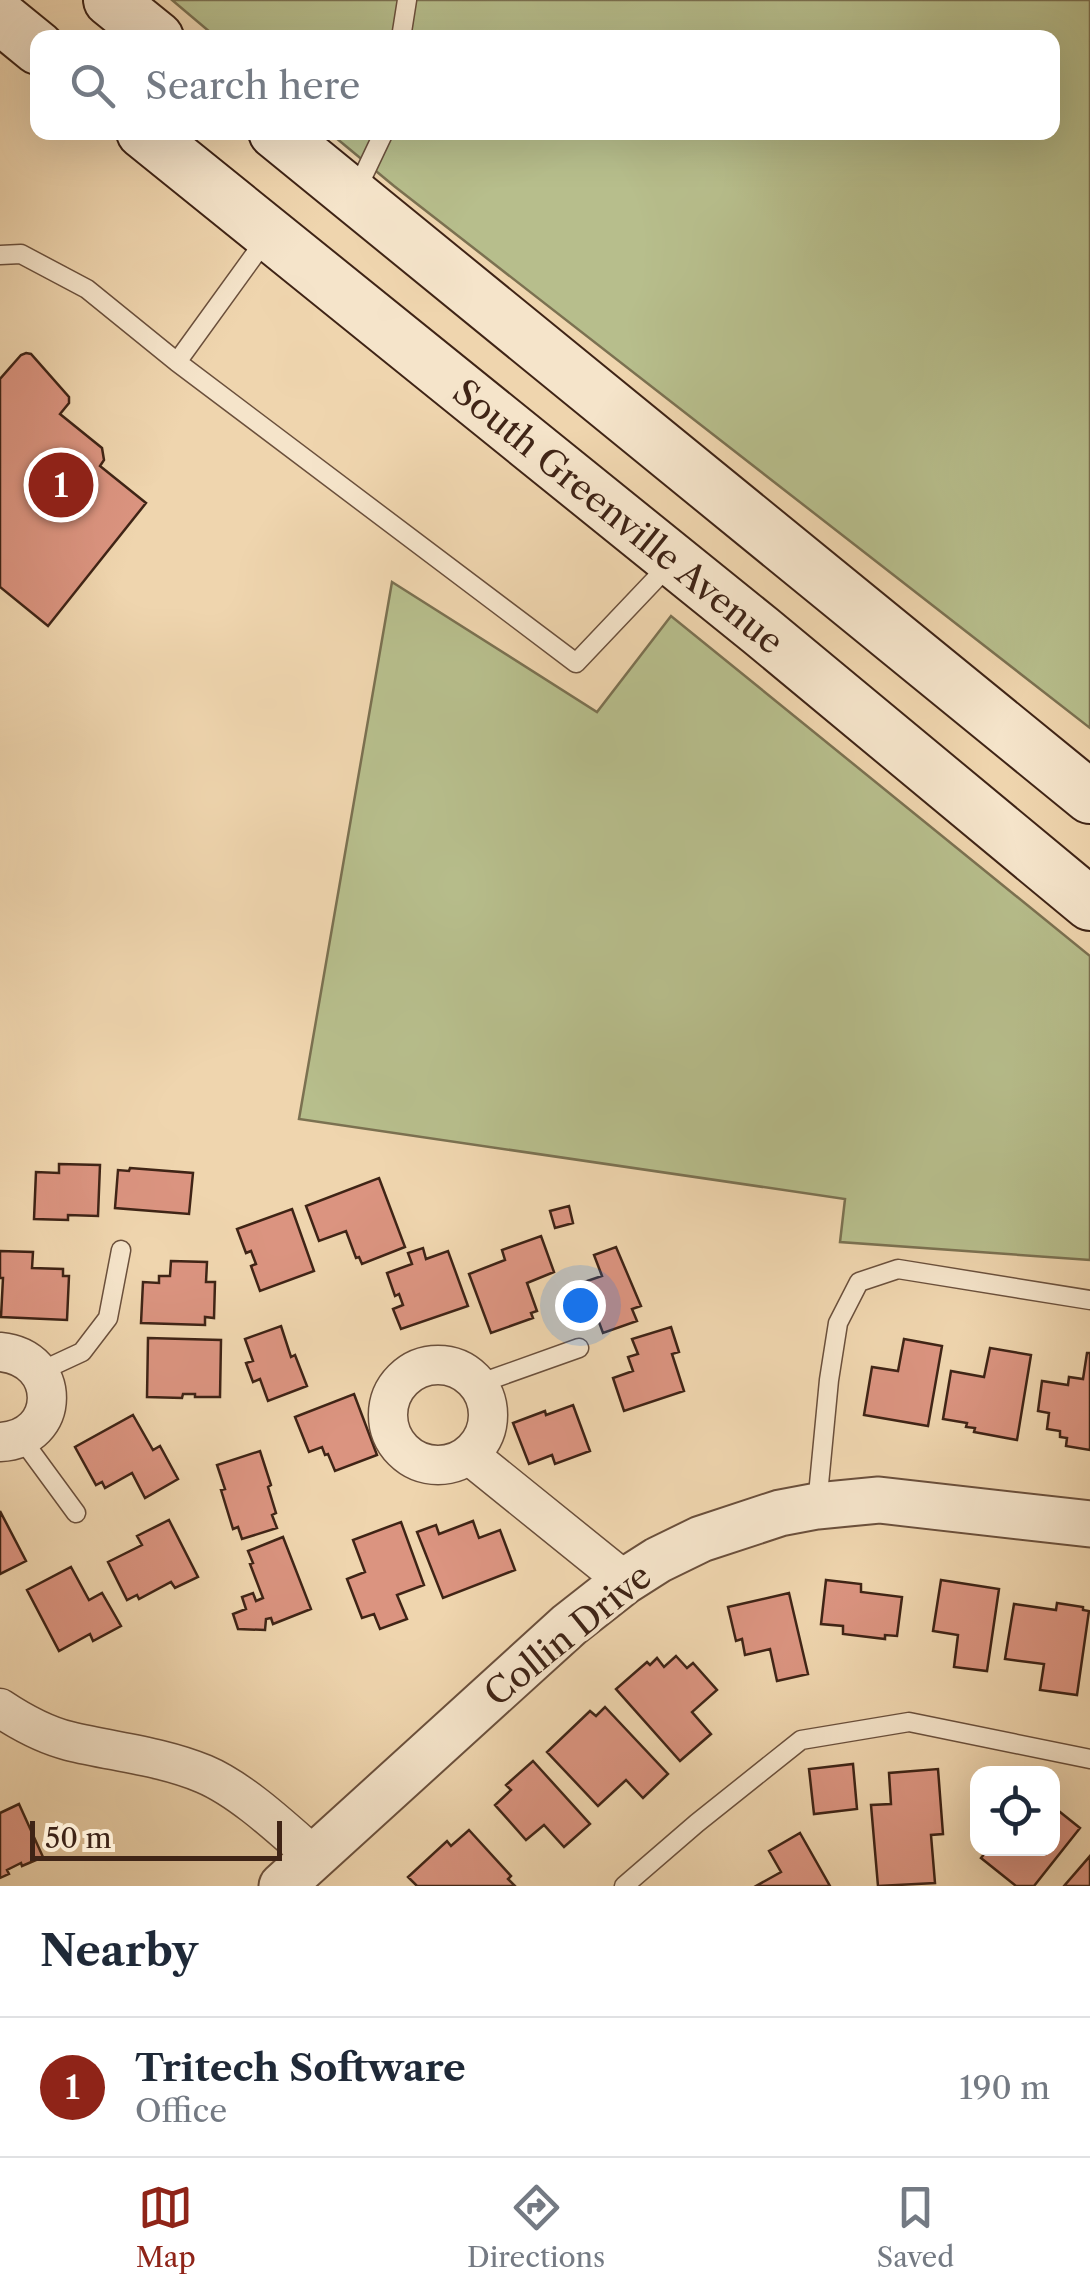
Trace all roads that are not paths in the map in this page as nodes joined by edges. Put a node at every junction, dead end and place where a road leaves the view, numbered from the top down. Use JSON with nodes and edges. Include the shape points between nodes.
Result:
{"nodes":[{"id":1,"x":110,"y":0,"type":"edge"},
{"id":2,"x":408,"y":0,"type":"edge"},
{"id":3,"x":0,"y":17,"type":"edge"},
{"id":4,"x":147,"y":30,"type":"edge"},
{"id":5,"x":402,"y":30,"type":"edge"},
{"id":6,"x":30,"y":41,"type":"edge"},
{"id":7,"x":153,"y":140,"type":"edge"},
{"id":8,"x":286,"y":140,"type":"edge"},
{"id":9,"x":377,"y":140,"type":"edge"},
{"id":10,"x":338,"y":183,"type":"junction"},
{"id":11,"x":269,"y":234,"type":"junction"},
{"id":12,"x":0,"y":255,"type":"edge"},
{"id":13,"x":176,"y":362,"type":"junction"},
{"id":14,"x":672,"y":560,"type":"junction"},
{"id":15,"x":1090,"y":796,"type":"edge"},
{"id":16,"x":1090,"y":904,"type":"edge"},
{"id":17,"x":121,"y":1250,"type":"dead end"},
{"id":18,"x":1090,"y":1300,"type":"edge"},
{"id":19,"x":578,"y":1348,"type":"dead end"},
{"id":20,"x":0,"y":1352,"type":"edge"},
{"id":21,"x":40,"y":1372,"type":"junction"},
{"id":22,"x":478,"y":1384,"type":"junction"},
{"id":23,"x":11,"y":1440,"type":"edge"},
{"id":24,"x":470,"y":1456,"type":"junction"},
{"id":25,"x":817,"y":1506,"type":"junction"},
{"id":26,"x":76,"y":1513,"type":"dead end"},
{"id":27,"x":1090,"y":1524,"type":"edge"},
{"id":28,"x":625,"y":1581,"type":"junction"},
{"id":29,"x":0,"y":1708,"type":"edge"},
{"id":30,"x":1090,"y":1759,"type":"edge"},
{"id":31,"x":315,"y":1857,"type":"junction"},
{"id":32,"x":282,"y":1886,"type":"edge"},
{"id":33,"x":624,"y":1886,"type":"edge"}],
"edges":[{"from":1,"to":4,"type":"main road"},
{"from":2,"to":5,"type":"lane"},
{"from":3,"to":6,"type":"main road"},
{"from":7,"to":11,"type":"main road","name":"South Greenville Avenue"},
{"from":8,"to":10,"type":"main road"},
{"from":9,"to":10,"type":"lane"},
{"from":10,"to":11,"type":"main road"},
{"from":10,"to":15,"type":"main road"},
{"from":11,"to":13,"type":"lane"},
{"from":11,"to":14,"type":"main road","name":"South Greenville Avenue"},
{"from":12,"to":13,"type":"lane","via":[[21,254],[88,289]]},
{"from":13,"to":14,"type":"lane","via":[[576,663]]},
{"from":14,"to":16,"type":"main road","name":"South Greenville Avenue"},
{"from":17,"to":21,"type":"lane","via":[[108,1318],[82,1352]]},
{"from":18,"to":25,"type":"lane","via":[[898,1269],[859,1282],[838,1323]]},
{"from":19,"to":22,"type":"lane"},
{"from":20,"to":21,"type":"street","via":[[18,1354]]},
{"from":21,"to":23,"type":"street","via":[[48,1396],[45,1413],[35,1428]]},
{"from":22,"to":24,"type":"street","via":[[489,1422]]},
{"from":22,"to":24,"type":"street","via":[[463,1371],[425,1366],[394,1390],[388,1410],[398,1447],[413,1460],[432,1466]]},
{"from":23,"to":26,"type":"lane"},
{"from":24,"to":28,"type":"street"},
{"from":25,"to":27,"type":"street","name":"Collin Drive","via":[[879,1500]]},
{"from":25,"to":28,"type":"street","name":"Collin Drive","via":[[701,1539]]},
{"from":28,"to":31,"type":"street","name":"Collin Drive","via":[[569,1624]]},
{"from":29,"to":31,"type":"street","via":[[66,1741],[206,1775]]},
{"from":30,"to":33,"type":"lane","via":[[909,1722],[801,1740]]},
{"from":31,"to":32,"type":"street","name":"Collin Drive"}]}
